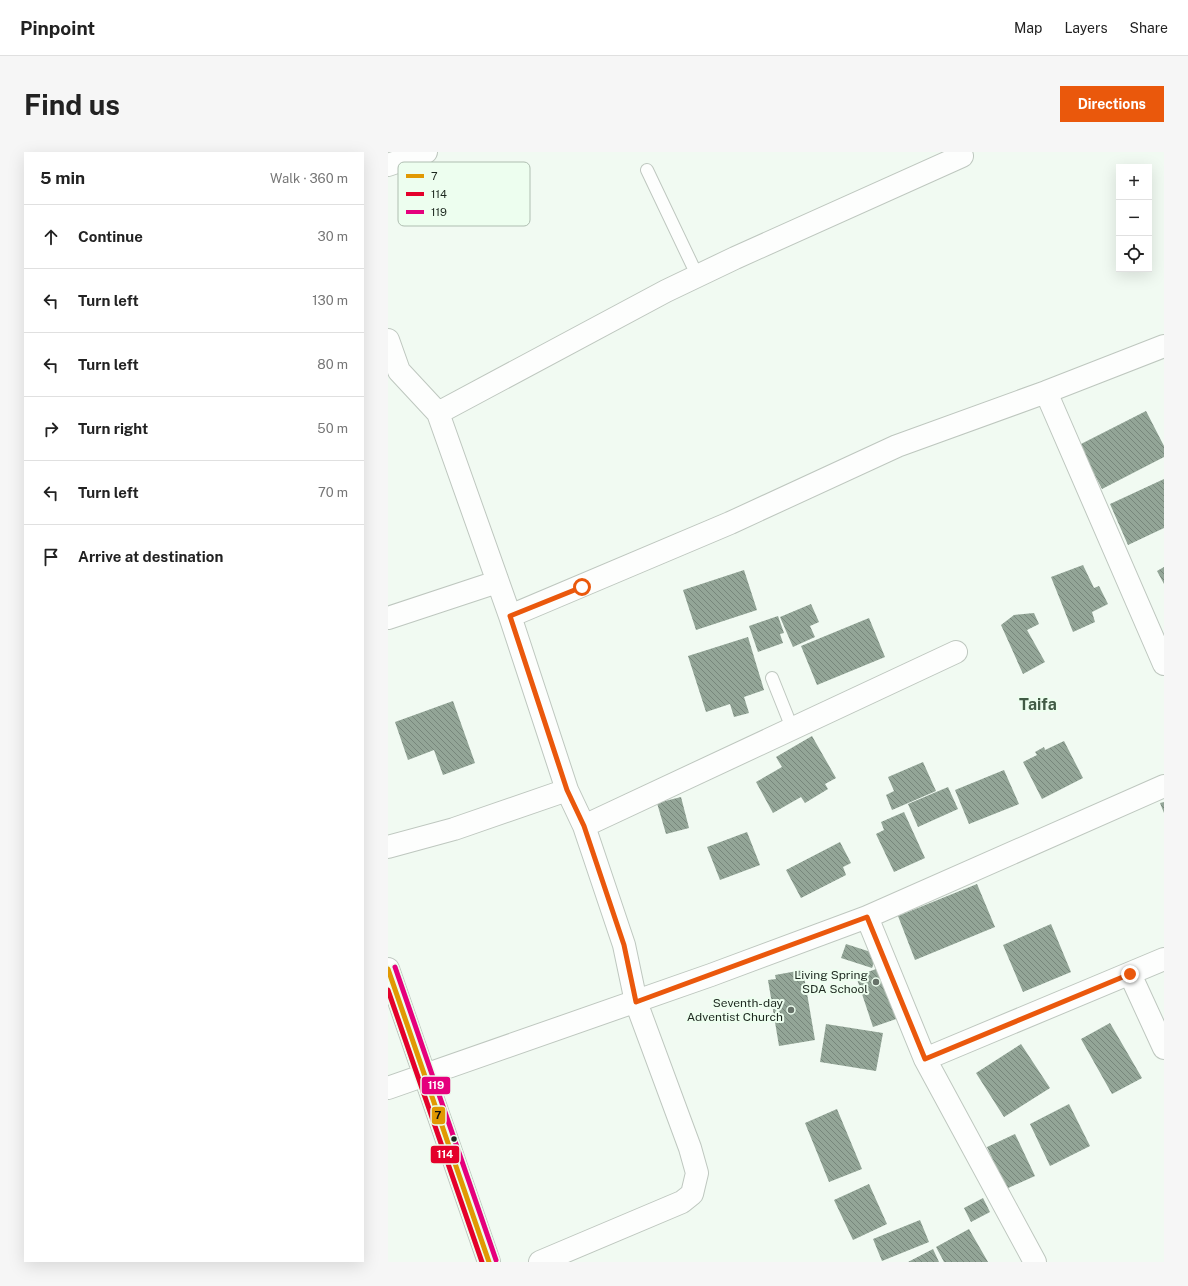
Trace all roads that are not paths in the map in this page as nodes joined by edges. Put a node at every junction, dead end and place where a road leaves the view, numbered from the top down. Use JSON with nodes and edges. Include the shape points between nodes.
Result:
{"nodes":[{"id":1,"x":426,"y":152,"type":"edge"},
{"id":2,"x":962,"y":156,"type":"dead end"},
{"id":3,"x":388,"y":165,"type":"edge"},
{"id":4,"x":647,"y":170,"type":"dead end"},
{"id":5,"x":697,"y":275,"type":"junction"},
{"id":6,"x":388,"y":340,"type":"edge"},
{"id":7,"x":1164,"y":346,"type":"edge"},
{"id":8,"x":393,"y":373,"type":"edge"},
{"id":9,"x":1046,"y":392,"type":"junction"},
{"id":10,"x":438,"y":413,"type":"junction"},
{"id":11,"x":496,"y":582,"type":"junction"},
{"id":12,"x":510,"y":616,"type":"junction"},
{"id":13,"x":388,"y":618,"type":"edge"},
{"id":14,"x":956,"y":652,"type":"dead end"},
{"id":15,"x":1164,"y":664,"type":"edge"},
{"id":16,"x":772,"y":678,"type":"dead end"},
{"id":17,"x":792,"y":728,"type":"junction"},
{"id":18,"x":1164,"y":786,"type":"edge"},
{"id":19,"x":567,"y":790,"type":"junction"},
{"id":20,"x":584,"y":826,"type":"junction"},
{"id":21,"x":388,"y":847,"type":"edge"},
{"id":22,"x":867,"y":917,"type":"junction"},
{"id":23,"x":1164,"y":958,"type":"edge"},
{"id":24,"x":388,"y":969,"type":"edge"},
{"id":25,"x":1130,"y":974,"type":"junction"},
{"id":26,"x":636,"y":1002,"type":"junction"},
{"id":27,"x":1164,"y":1048,"type":"edge"},
{"id":28,"x":925,"y":1059,"type":"junction"},
{"id":29,"x":424,"y":1076,"type":"junction"},
{"id":30,"x":388,"y":1088,"type":"edge"},
{"id":31,"x":489,"y":1262,"type":"edge"},
{"id":32,"x":540,"y":1262,"type":"edge"},
{"id":33,"x":1035,"y":1262,"type":"edge"}],
"edges":[{"from":1,"to":3,"type":"street"},
{"from":2,"to":5,"type":"street"},
{"from":4,"to":5,"type":"lane"},
{"from":5,"to":10,"type":"street"},
{"from":6,"to":8,"type":"street"},
{"from":7,"to":9,"type":"street"},
{"from":8,"to":10,"type":"street"},
{"from":9,"to":12,"type":"street","via":[[897,446],[723,526]]},
{"from":9,"to":15,"type":"street"},
{"from":10,"to":11,"type":"street"},
{"from":11,"to":12,"type":"street"},
{"from":11,"to":13,"type":"street"},
{"from":12,"to":19,"type":"street"},
{"from":14,"to":17,"type":"street"},
{"from":16,"to":17,"type":"lane"},
{"from":17,"to":20,"type":"street"},
{"from":18,"to":22,"type":"street"},
{"from":19,"to":20,"type":"street"},
{"from":19,"to":21,"type":"street","via":[[454,829]]},
{"from":20,"to":26,"type":"street","via":[[624,945]]},
{"from":22,"to":26,"type":"street"},
{"from":22,"to":28,"type":"street"},
{"from":23,"to":25,"type":"street"},
{"from":24,"to":29,"type":"street"},
{"from":25,"to":27,"type":"street"},
{"from":25,"to":28,"type":"street"},
{"from":26,"to":29,"type":"street"},
{"from":26,"to":32,"type":"street","via":[[698,1173],[692,1194],[682,1202]]},
{"from":28,"to":33,"type":"street"},
{"from":29,"to":30,"type":"street"},
{"from":29,"to":31,"type":"street"}]}
